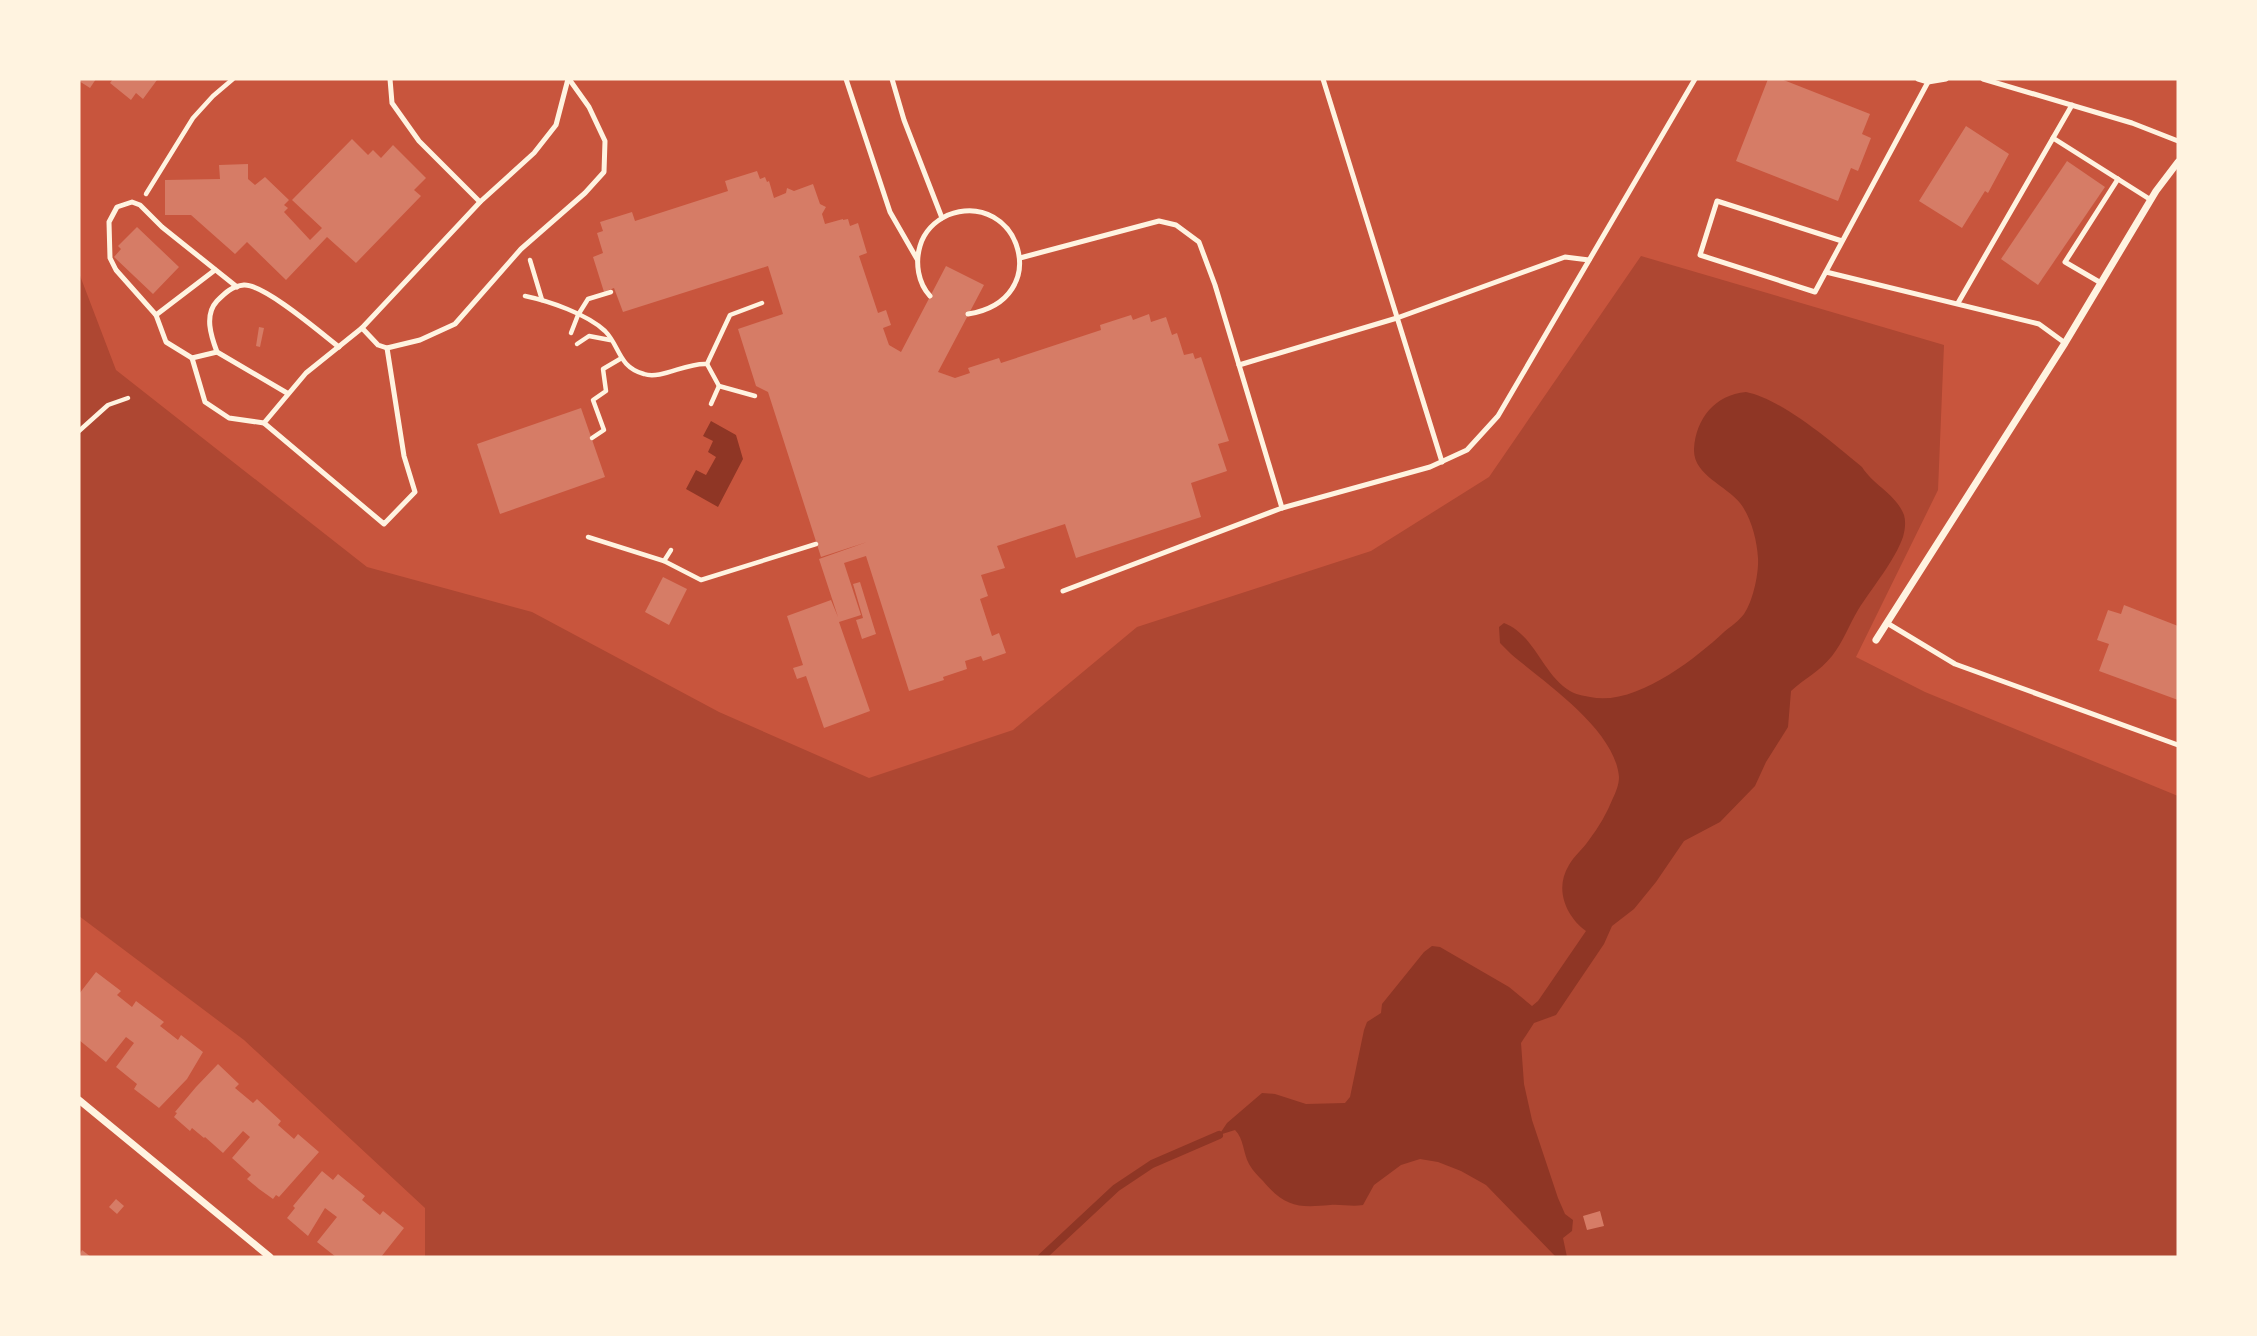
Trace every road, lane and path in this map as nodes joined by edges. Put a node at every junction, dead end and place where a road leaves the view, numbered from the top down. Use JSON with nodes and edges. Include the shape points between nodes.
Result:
{"nodes":[{"id":1,"x":233,"y":79,"type":"edge"},
{"id":2,"x":390,"y":79,"type":"edge"},
{"id":3,"x":569,"y":79,"type":"edge"},
{"id":4,"x":846,"y":79,"type":"edge"},
{"id":5,"x":892,"y":79,"type":"edge"},
{"id":6,"x":1323,"y":79,"type":"edge"},
{"id":7,"x":1695,"y":79,"type":"edge"},
{"id":8,"x":1918,"y":79,"type":"edge"},
{"id":9,"x":1946,"y":79,"type":"edge"},
{"id":10,"x":1983,"y":79,"type":"edge"},
{"id":11,"x":1928,"y":82,"type":"junction"},
{"id":12,"x":2072,"y":105,"type":"junction"},
{"id":13,"x":2053,"y":138,"type":"junction"},
{"id":14,"x":2178,"y":141,"type":"edge"},
{"id":15,"x":2178,"y":162,"type":"edge"},
{"id":16,"x":2118,"y":179,"type":"junction"},
{"id":17,"x":2151,"y":200,"type":"junction"},
{"id":18,"x":480,"y":202,"type":"junction"},
{"id":19,"x":140,"y":205,"type":"junction"},
{"id":20,"x":942,"y":218,"type":"junction"},
{"id":21,"x":1842,"y":241,"type":"junction"},
{"id":22,"x":527,"y":249,"type":"dead end"},
{"id":23,"x":1020,"y":258,"type":"junction"},
{"id":24,"x":917,"y":260,"type":"junction"},
{"id":25,"x":1589,"y":260,"type":"junction"},
{"id":26,"x":215,"y":270,"type":"junction"},
{"id":27,"x":1826,"y":272,"type":"junction"},
{"id":28,"x":2101,"y":283,"type":"junction"},
{"id":29,"x":237,"y":287,"type":"junction"},
{"id":30,"x":611,"y":292,"type":"dead end"},
{"id":31,"x":525,"y":296,"type":"dead end"},
{"id":32,"x":930,"y":296,"type":"dead end"},
{"id":33,"x":542,"y":300,"type":"junction"},
{"id":34,"x":762,"y":303,"type":"dead end"},
{"id":35,"x":1958,"y":303,"type":"junction"},
{"id":36,"x":968,"y":314,"type":"dead end"},
{"id":37,"x":156,"y":315,"type":"junction"},
{"id":38,"x":578,"y":315,"type":"junction"},
{"id":39,"x":1397,"y":318,"type":"junction"},
{"id":40,"x":362,"y":328,"type":"junction"},
{"id":41,"x":571,"y":333,"type":"dead end"},
{"id":42,"x":611,"y":340,"type":"junction"},
{"id":43,"x":2065,"y":343,"type":"junction"},
{"id":44,"x":577,"y":344,"type":"dead end"},
{"id":45,"x":339,"y":347,"type":"junction"},
{"id":46,"x":387,"y":348,"type":"junction"},
{"id":47,"x":217,"y":352,"type":"junction"},
{"id":48,"x":192,"y":358,"type":"junction"},
{"id":49,"x":620,"y":359,"type":"junction"},
{"id":50,"x":707,"y":363,"type":"junction"},
{"id":51,"x":1239,"y":365,"type":"junction"},
{"id":52,"x":719,"y":386,"type":"junction"},
{"id":53,"x":287,"y":393,"type":"junction"},
{"id":54,"x":755,"y":396,"type":"dead end"},
{"id":55,"x":128,"y":398,"type":"dead end"},
{"id":56,"x":711,"y":404,"type":"dead end"},
{"id":57,"x":264,"y":423,"type":"junction"},
{"id":58,"x":79,"y":431,"type":"edge"},
{"id":59,"x":592,"y":438,"type":"dead end"},
{"id":60,"x":1442,"y":462,"type":"junction"},
{"id":61,"x":1282,"y":508,"type":"junction"},
{"id":62,"x":588,"y":537,"type":"dead end"},
{"id":63,"x":816,"y":544,"type":"dead end"},
{"id":64,"x":671,"y":550,"type":"dead end"},
{"id":65,"x":664,"y":561,"type":"junction"},
{"id":66,"x":1063,"y":591,"type":"dead end"},
{"id":67,"x":1887,"y":623,"type":"junction"},
{"id":68,"x":1876,"y":640,"type":"dead end"},
{"id":69,"x":2178,"y":745,"type":"edge"},
{"id":70,"x":79,"y":1100,"type":"edge"},
{"id":71,"x":270,"y":1257,"type":"edge"}],
"edges":[{"from":1,"to":19,"type":"path","via":[[193,118]]},
{"from":2,"to":18,"type":"lane","via":[[392,103],[419,141]]},
{"from":3,"to":18,"type":"lane","via":[[556,125],[534,153]]},
{"from":3,"to":46,"type":"lane","via":[[605,141],[604,172],[520,249],[456,324]]},
{"from":4,"to":24,"type":"lane","via":[[890,212]]},
{"from":5,"to":20,"type":"lane"},
{"from":6,"to":39,"type":"lane"},
{"from":7,"to":25,"type":"lane"},
{"from":8,"to":11,"type":"lane"},
{"from":9,"to":11,"type":"lane"},
{"from":10,"to":12,"type":"lane"},
{"from":11,"to":21,"type":"lane"},
{"from":12,"to":13,"type":"lane"},
{"from":12,"to":14,"type":"lane"},
{"from":13,"to":16,"type":"lane"},
{"from":13,"to":35,"type":"lane"},
{"from":15,"to":17,"type":"street"},
{"from":16,"to":17,"type":"lane"},
{"from":16,"to":28,"type":"lane","via":[[2065,262]]},
{"from":17,"to":28,"type":"street"},
{"from":18,"to":40,"type":"lane"},
{"from":19,"to":26,"type":"lane"},
{"from":19,"to":37,"type":"lane","via":[[132,202],[117,207],[109,222],[110,258]]},
{"from":20,"to":23,"type":"lane","via":[[958,211],[992,216],[1006,226]]},
{"from":20,"to":24,"type":"lane","via":[[920,243]]},
{"from":21,"to":27,"type":"lane"},
{"from":21,"to":27,"type":"lane","via":[[1717,201],[1700,255],[1815,292]]},
{"from":22,"to":33,"type":"path"},
{"from":23,"to":36,"type":"lane","via":[[1019,276],[1000,304]]},
{"from":23,"to":51,"type":"lane","via":[[1159,221],[1176,225],[1199,242]]},
{"from":24,"to":32,"type":"lane","via":[[919,276]]},
{"from":25,"to":39,"type":"lane","via":[[1565,257]]},
{"from":25,"to":60,"type":"lane","via":[[1498,416],[1467,450]]},
{"from":26,"to":29,"type":"lane"},
{"from":26,"to":37,"type":"lane"},
{"from":27,"to":35,"type":"lane"},
{"from":28,"to":43,"type":"street"},
{"from":29,"to":45,"type":"lane","via":[[246,285],[269,294]]},
{"from":29,"to":47,"type":"lane","via":[[213,306],[209,330]]},
{"from":30,"to":38,"type":"path","via":[[588,299]]},
{"from":31,"to":33,"type":"path"},
{"from":33,"to":38,"type":"path"},
{"from":34,"to":50,"type":"path","via":[[730,314]]},
{"from":35,"to":43,"type":"lane","via":[[2039,324]]},
{"from":37,"to":48,"type":"lane","via":[[166,342]]},
{"from":38,"to":41,"type":"path"},
{"from":38,"to":42,"type":"path"},
{"from":39,"to":51,"type":"lane"},
{"from":39,"to":60,"type":"lane"},
{"from":40,"to":45,"type":"lane"},
{"from":40,"to":46,"type":"lane"},
{"from":42,"to":44,"type":"path","via":[[589,336]]},
{"from":42,"to":49,"type":"path"},
{"from":43,"to":67,"type":"street"},
{"from":45,"to":53,"type":"lane"},
{"from":46,"to":57,"type":"lane","via":[[404,456],[415,492],[384,524]]},
{"from":47,"to":48,"type":"lane"},
{"from":47,"to":53,"type":"lane"},
{"from":48,"to":57,"type":"lane","via":[[205,402],[229,418]]},
{"from":49,"to":50,"type":"path","via":[[652,376]]},
{"from":49,"to":59,"type":"path","via":[[603,369],[606,391],[593,400],[604,430]]},
{"from":50,"to":52,"type":"path"},
{"from":51,"to":61,"type":"lane"},
{"from":52,"to":54,"type":"path"},
{"from":52,"to":56,"type":"path"},
{"from":53,"to":57,"type":"lane"},
{"from":55,"to":58,"type":"path","via":[[108,405]]},
{"from":60,"to":61,"type":"lane"},
{"from":61,"to":66,"type":"lane"},
{"from":62,"to":65,"type":"path"},
{"from":63,"to":65,"type":"path","via":[[701,580]]},
{"from":64,"to":65,"type":"path"},
{"from":67,"to":68,"type":"street"},
{"from":67,"to":69,"type":"lane","via":[[1955,664]]},
{"from":70,"to":71,"type":"street"}]}
